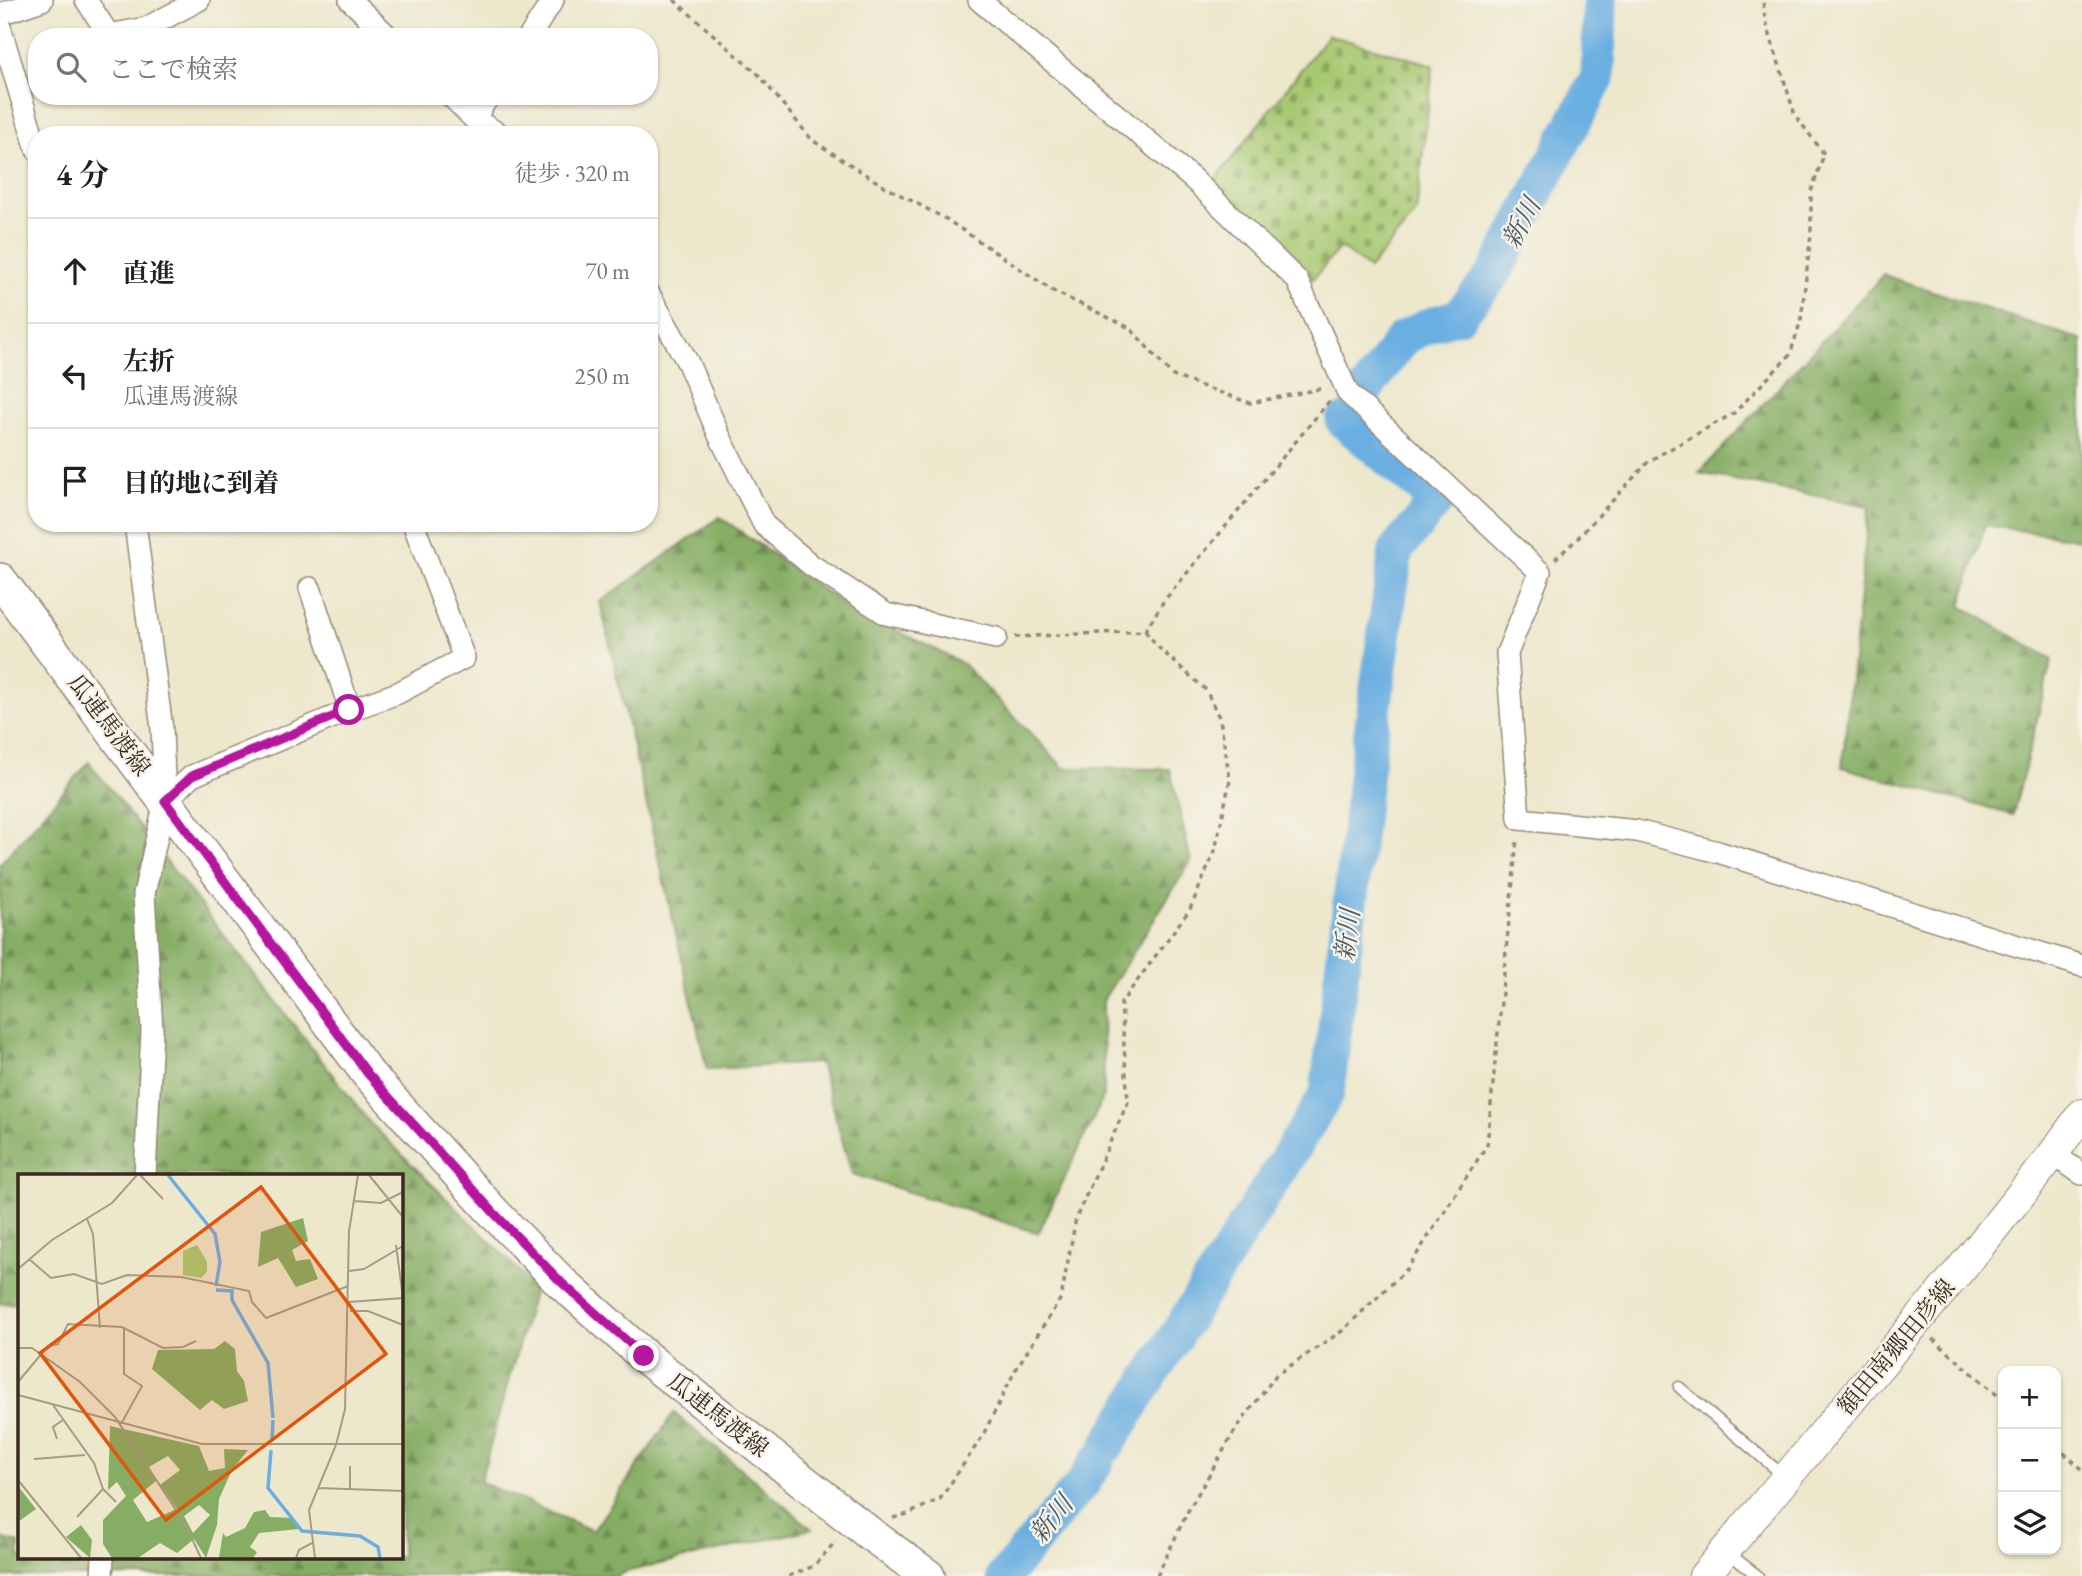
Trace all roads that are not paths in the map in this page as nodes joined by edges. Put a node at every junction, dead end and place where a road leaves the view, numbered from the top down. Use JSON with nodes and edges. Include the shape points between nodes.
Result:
{"nodes":[{"id":1,"x":42,"y":0,"type":"edge"},
{"id":2,"x":86,"y":0,"type":"edge"},
{"id":3,"x":199,"y":0,"type":"edge"},
{"id":4,"x":350,"y":0,"type":"edge"},
{"id":5,"x":553,"y":0,"type":"edge"},
{"id":6,"x":979,"y":0,"type":"edge"},
{"id":7,"x":0,"y":14,"type":"edge"},
{"id":8,"x":0,"y":27,"type":"edge"},
{"id":9,"x":104,"y":28,"type":"edge"},
{"id":10,"x":146,"y":28,"type":"edge"},
{"id":11,"x":380,"y":28,"type":"edge"},
{"id":12,"x":535,"y":28,"type":"edge"},
{"id":13,"x":460,"y":105,"type":"edge"},
{"id":14,"x":483,"y":105,"type":"edge"},
{"id":15,"x":474,"y":118,"type":"junction"},
{"id":16,"x":30,"y":126,"type":"edge"},
{"id":17,"x":487,"y":126,"type":"edge"},
{"id":18,"x":658,"y":310,"type":"edge"},
{"id":19,"x":136,"y":532,"type":"edge"},
{"id":20,"x":416,"y":532,"type":"edge"},
{"id":21,"x":0,"y":580,"type":"edge"},
{"id":22,"x":310,"y":588,"type":"dead end"},
{"id":23,"x":996,"y":638,"type":"road end"},
{"id":24,"x":349,"y":710,"type":"junction"},
{"id":25,"x":165,"y":801,"type":"junction"},
{"id":26,"x":2082,"y":966,"type":"edge"},
{"id":27,"x":2082,"y":1114,"type":"edge"},
{"id":28,"x":2053,"y":1154,"type":"junction"},
{"id":29,"x":145,"y":1174,"type":"edge"},
{"id":30,"x":2082,"y":1174,"type":"edge"},
{"id":31,"x":1679,"y":1387,"type":"dead end"},
{"id":32,"x":1787,"y":1478,"type":"junction"},
{"id":33,"x":1726,"y":1550,"type":"junction"},
{"id":34,"x":103,"y":1558,"type":"edge"},
{"id":35,"x":102,"y":1576,"type":"edge"},
{"id":36,"x":928,"y":1576,"type":"edge"},
{"id":37,"x":1704,"y":1576,"type":"edge"},
{"id":38,"x":1758,"y":1576,"type":"edge"}],
"edges":[{"from":1,"to":7,"type":"street"},
{"from":2,"to":9,"type":"street"},
{"from":3,"to":10,"type":"street"},
{"from":4,"to":11,"type":"street"},
{"from":5,"to":12,"type":"street"},
{"from":6,"to":26,"type":"street","via":[[1193,179],[1297,280],[1348,393],[1540,572],[1507,653],[1519,819],[1648,834],[1718,852]]},
{"from":8,"to":16,"type":"street"},
{"from":13,"to":15,"type":"street"},
{"from":14,"to":15,"type":"street"},
{"from":15,"to":17,"type":"street"},
{"from":18,"to":23,"type":"street","via":[[764,525],[811,565],[886,614]]},
{"from":19,"to":25,"type":"street","via":[[162,729]]},
{"from":20,"to":24,"type":"street","via":[[464,659],[398,693]]},
{"from":21,"to":25,"type":"main road","name":"瓜連馬渡線"},
{"from":22,"to":24,"type":"street"},
{"from":24,"to":25,"type":"street","via":[[192,776]]},
{"from":25,"to":29,"type":"street","via":[[144,894],[152,1030]]},
{"from":25,"to":36,"type":"main road","name":"瓜連馬渡線","via":[[368,1074],[561,1282],[644,1356]]},
{"from":27,"to":28,"type":"main road","name":"額田南郷田彦線"},
{"from":28,"to":30,"type":"street"},
{"from":28,"to":32,"type":"main road","name":"額田南郷田彦線"},
{"from":31,"to":32,"type":"lane"},
{"from":32,"to":33,"type":"main road","name":"額田南郷田彦線"},
{"from":33,"to":37,"type":"main road","name":"額田南郷田彦線"},
{"from":33,"to":38,"type":"lane"},
{"from":34,"to":35,"type":"street"}]}
